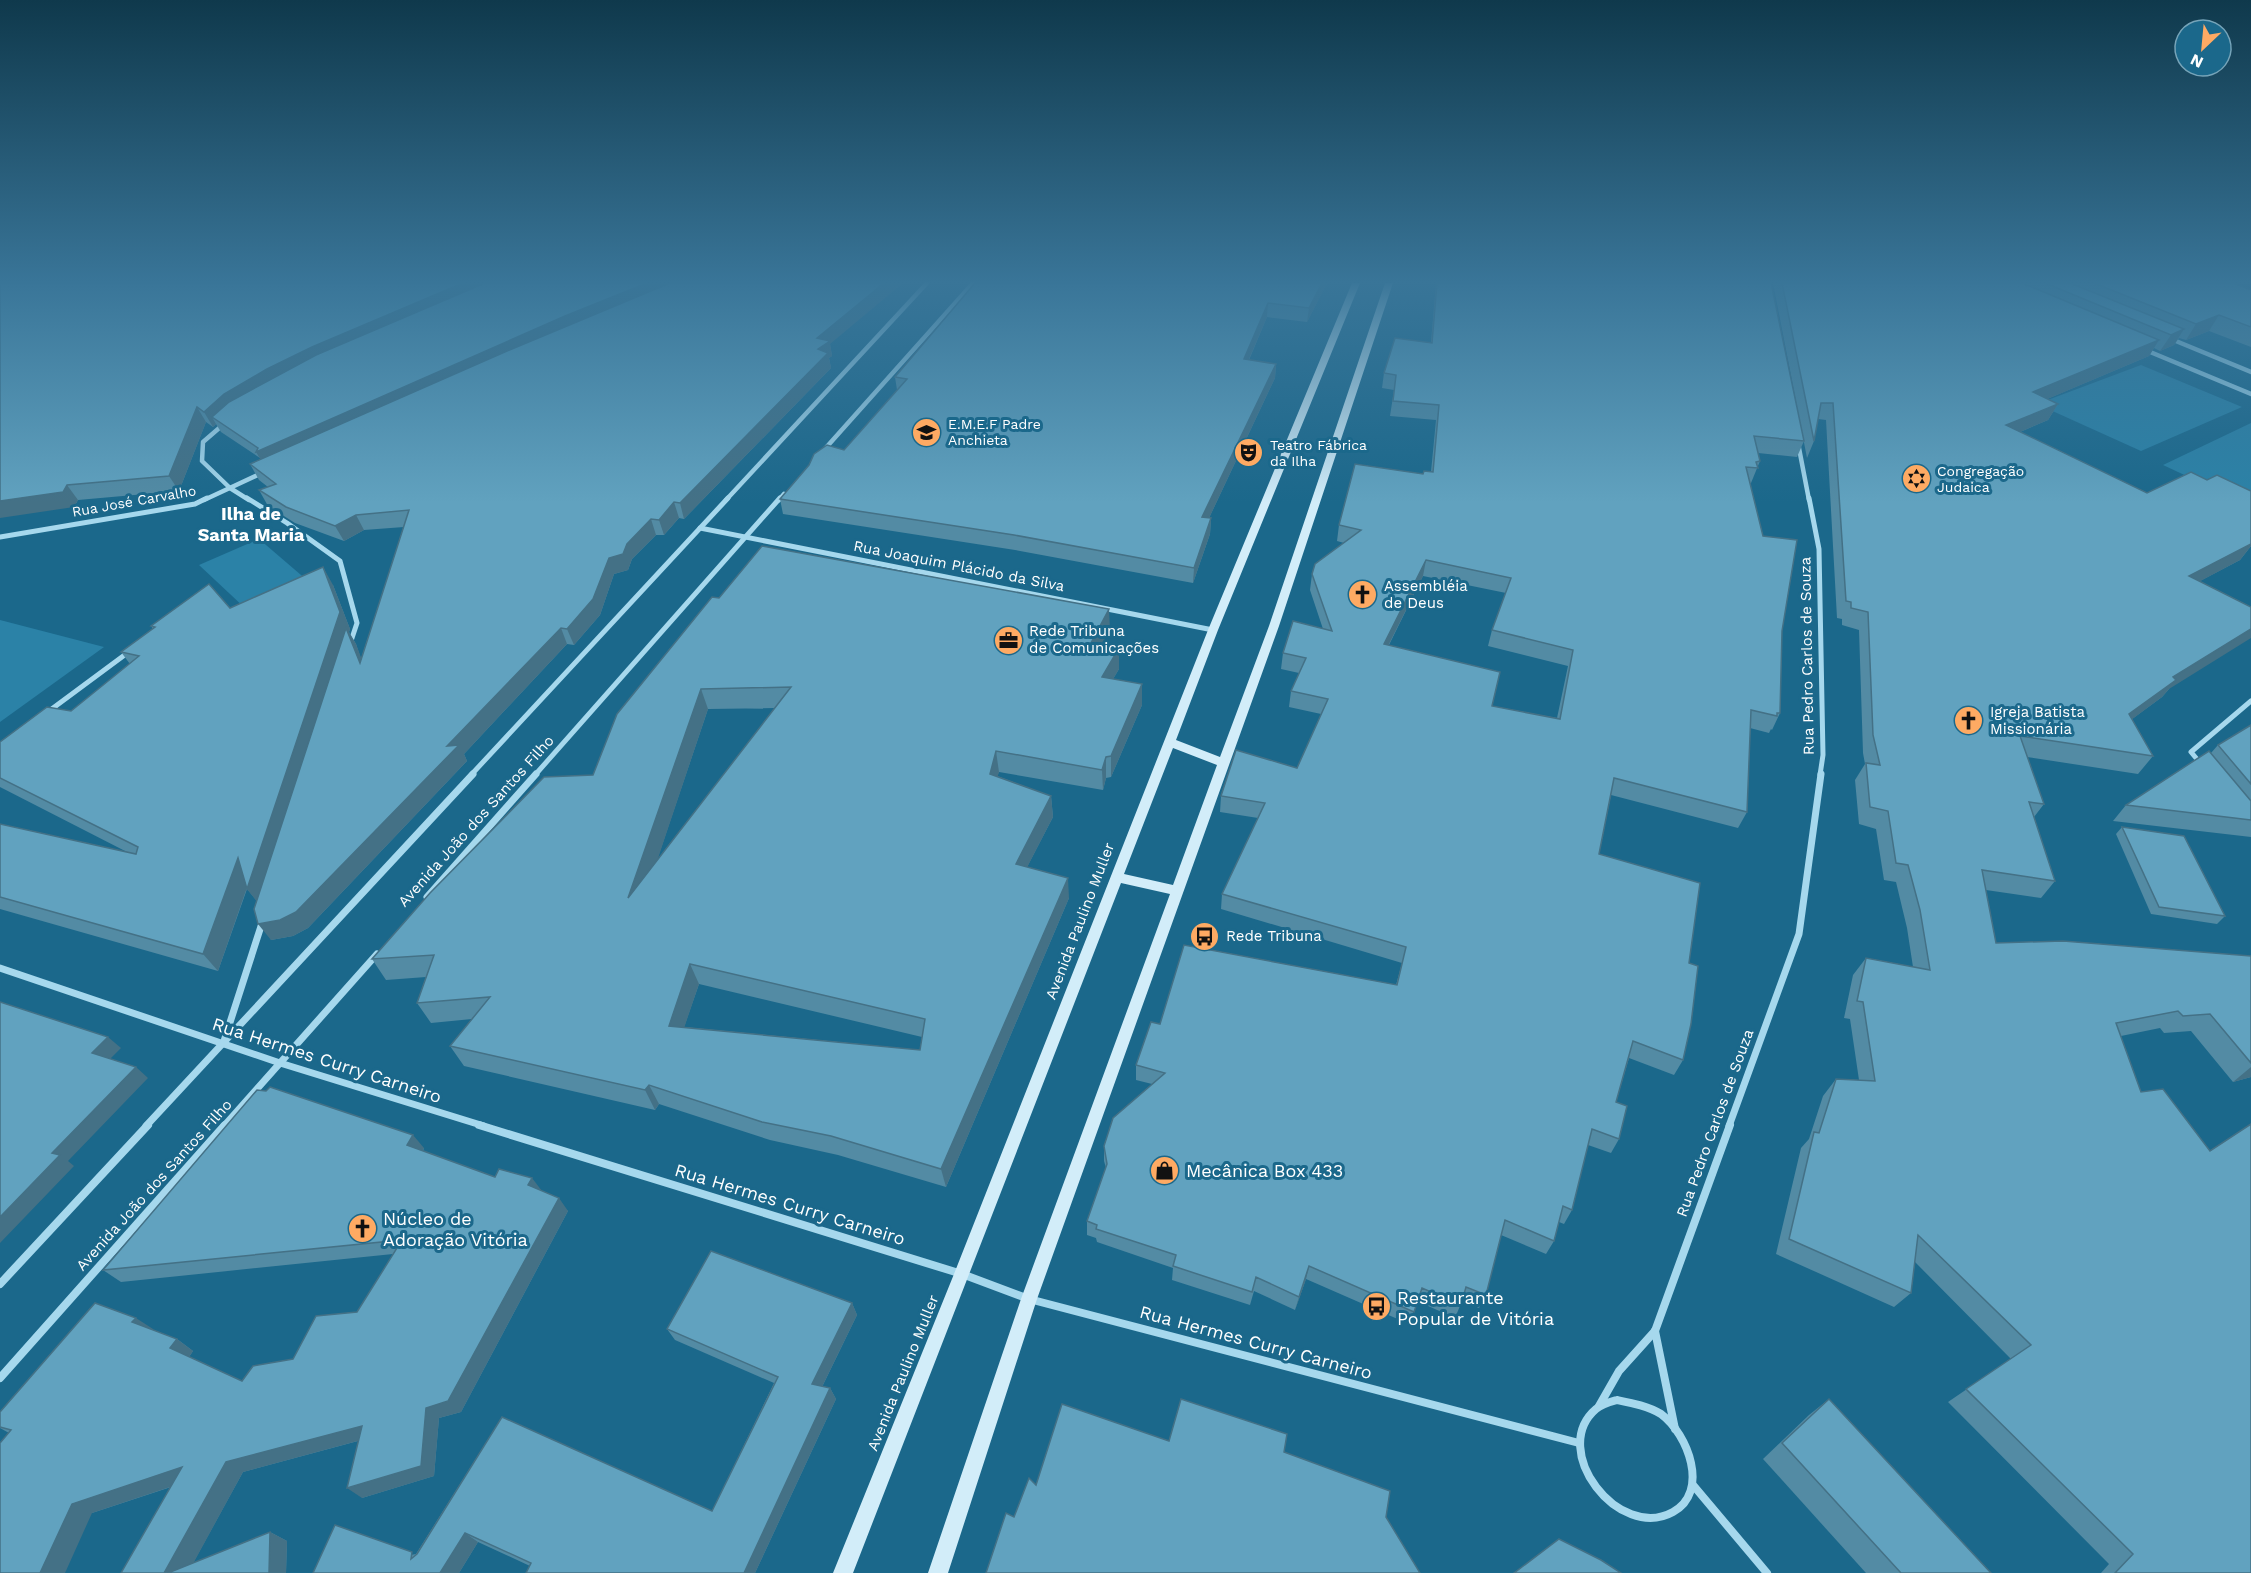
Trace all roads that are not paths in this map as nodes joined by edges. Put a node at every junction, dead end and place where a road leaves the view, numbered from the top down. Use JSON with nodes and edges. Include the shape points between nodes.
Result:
{"nodes":[{"id":1,"x":859,"y":356,"type":"edge"},
{"id":2,"x":908,"y":356,"type":"edge"},
{"id":3,"x":1326,"y":356,"type":"edge"},
{"id":4,"x":1364,"y":356,"type":"edge"},
{"id":5,"x":2161,"y":356,"type":"edge"},
{"id":6,"x":2214,"y":356,"type":"edge"},
{"id":7,"x":2251,"y":372,"type":"edge"},
{"id":8,"x":2251,"y":394,"type":"edge"},
{"id":9,"x":229,"y":419,"type":"edge"},
{"id":10,"x":1796,"y":434,"type":"edge"},
{"id":11,"x":817,"y":458,"type":"edge"},
{"id":12,"x":270,"y":469,"type":"edge"},
{"id":13,"x":230,"y":488,"type":"junction"},
{"id":14,"x":786,"y":492,"type":"edge"},
{"id":15,"x":700,"y":528,"type":"junction"},
{"id":16,"x":747,"y":536,"type":"junction"},
{"id":17,"x":0,"y":537,"type":"edge"},
{"id":18,"x":1213,"y":630,"type":"junction"},
{"id":19,"x":140,"y":644,"type":"edge"},
{"id":20,"x":346,"y":658,"type":"edge"},
{"id":21,"x":2251,"y":701,"type":"edge"},
{"id":22,"x":47,"y":713,"type":"edge"},
{"id":23,"x":1170,"y":742,"type":"junction"},
{"id":24,"x":1224,"y":763,"type":"junction"},
{"id":25,"x":2206,"y":770,"type":"edge"},
{"id":26,"x":1116,"y":876,"type":"junction"},
{"id":27,"x":1178,"y":891,"type":"junction"},
{"id":28,"x":423,"y":902,"type":"edge"},
{"id":29,"x":267,"y":908,"type":"edge"},
{"id":30,"x":383,"y":947,"type":"edge"},
{"id":31,"x":0,"y":968,"type":"edge"},
{"id":32,"x":223,"y":1045,"type":"junction"},
{"id":33,"x":280,"y":1063,"type":"junction"},
{"id":34,"x":962,"y":1274,"type":"junction"},
{"id":35,"x":0,"y":1284,"type":"edge"},
{"id":36,"x":1029,"y":1299,"type":"junction"},
{"id":37,"x":1655,"y":1331,"type":"junction"},
{"id":38,"x":0,"y":1377,"type":"edge"},
{"id":39,"x":1599,"y":1406,"type":"junction"},
{"id":40,"x":1676,"y":1430,"type":"junction"},
{"id":41,"x":1579,"y":1443,"type":"junction"},
{"id":42,"x":1693,"y":1485,"type":"junction"},
{"id":43,"x":843,"y":1573,"type":"edge"},
{"id":44,"x":938,"y":1573,"type":"edge"},
{"id":45,"x":1767,"y":1573,"type":"edge"}],
"edges":[{"from":1,"to":15,"type":"street"},
{"from":2,"to":11,"type":"street"},
{"from":3,"to":18,"type":"main road","name":"Avenida Paulino Muller"},
{"from":4,"to":24,"type":"main road"},
{"from":5,"to":8,"type":"street"},
{"from":6,"to":7,"type":"street"},
{"from":9,"to":13,"type":"street","via":[[203,442],[202,461]]},
{"from":10,"to":37,"type":"street","name":"Rua Pedro Carlos de Souza","via":[[1818,549],[1823,755],[1799,934]]},
{"from":12,"to":13,"type":"street","name":"Rua José Carvalho"},
{"from":13,"to":17,"type":"street","name":"Rua José Carvalho","via":[[195,504]]},
{"from":13,"to":20,"type":"street","via":[[340,561],[357,623]]},
{"from":14,"to":16,"type":"street","name":"Avenida João dos Santos Filho"},
{"from":15,"to":16,"type":"street","name":"Rua Joaquim Plácido da Silva"},
{"from":15,"to":32,"type":"street"},
{"from":16,"to":18,"type":"street","name":"Rua Joaquim Plácido da Silva"},
{"from":16,"to":28,"type":"street","name":"Avenida João dos Santos Filho"},
{"from":18,"to":23,"type":"main road","name":"Avenida Paulino Muller"},
{"from":19,"to":22,"type":"street"},
{"from":21,"to":25,"type":"street","via":[[2191,752]]},
{"from":23,"to":24,"type":"main road"},
{"from":23,"to":26,"type":"main road","name":"Avenida Paulino Muller"},
{"from":24,"to":27,"type":"main road"},
{"from":26,"to":27,"type":"main road"},
{"from":26,"to":34,"type":"main road","name":"Avenida Paulino Muller"},
{"from":27,"to":36,"type":"main road"},
{"from":29,"to":32,"type":"street"},
{"from":30,"to":33,"type":"street","name":"Avenida João dos Santos Filho"},
{"from":31,"to":32,"type":"street","name":"Rua Hermes Curry Carneiro"},
{"from":32,"to":33,"type":"street","name":"Rua Hermes Curry Carneiro"},
{"from":32,"to":35,"type":"street"},
{"from":33,"to":34,"type":"street","name":"Rua Hermes Curry Carneiro"},
{"from":33,"to":38,"type":"street","name":"Avenida João dos Santos Filho"},
{"from":34,"to":36,"type":"street","name":"Rua Hermes Curry Carneiro"},
{"from":34,"to":43,"type":"main road","name":"Avenida Paulino Muller"},
{"from":36,"to":41,"type":"street","name":"Rua Hermes Curry Carneiro"},
{"from":36,"to":44,"type":"main road"},
{"from":37,"to":39,"type":"street","name":"Rua Pedro Carlos de Souza","via":[[1619,1371]]},
{"from":37,"to":40,"type":"street"},
{"from":39,"to":40,"type":"street","via":[[1617,1400],[1640,1404],[1662,1416]]},
{"from":39,"to":41,"type":"street","via":[[1585,1422]]},
{"from":40,"to":42,"type":"street","via":[[1692,1460]]},
{"from":41,"to":42,"type":"street","via":[[1584,1468],[1599,1492],[1620,1510],[1644,1519],[1667,1518],[1684,1505]]},
{"from":42,"to":45,"type":"street"}]}
